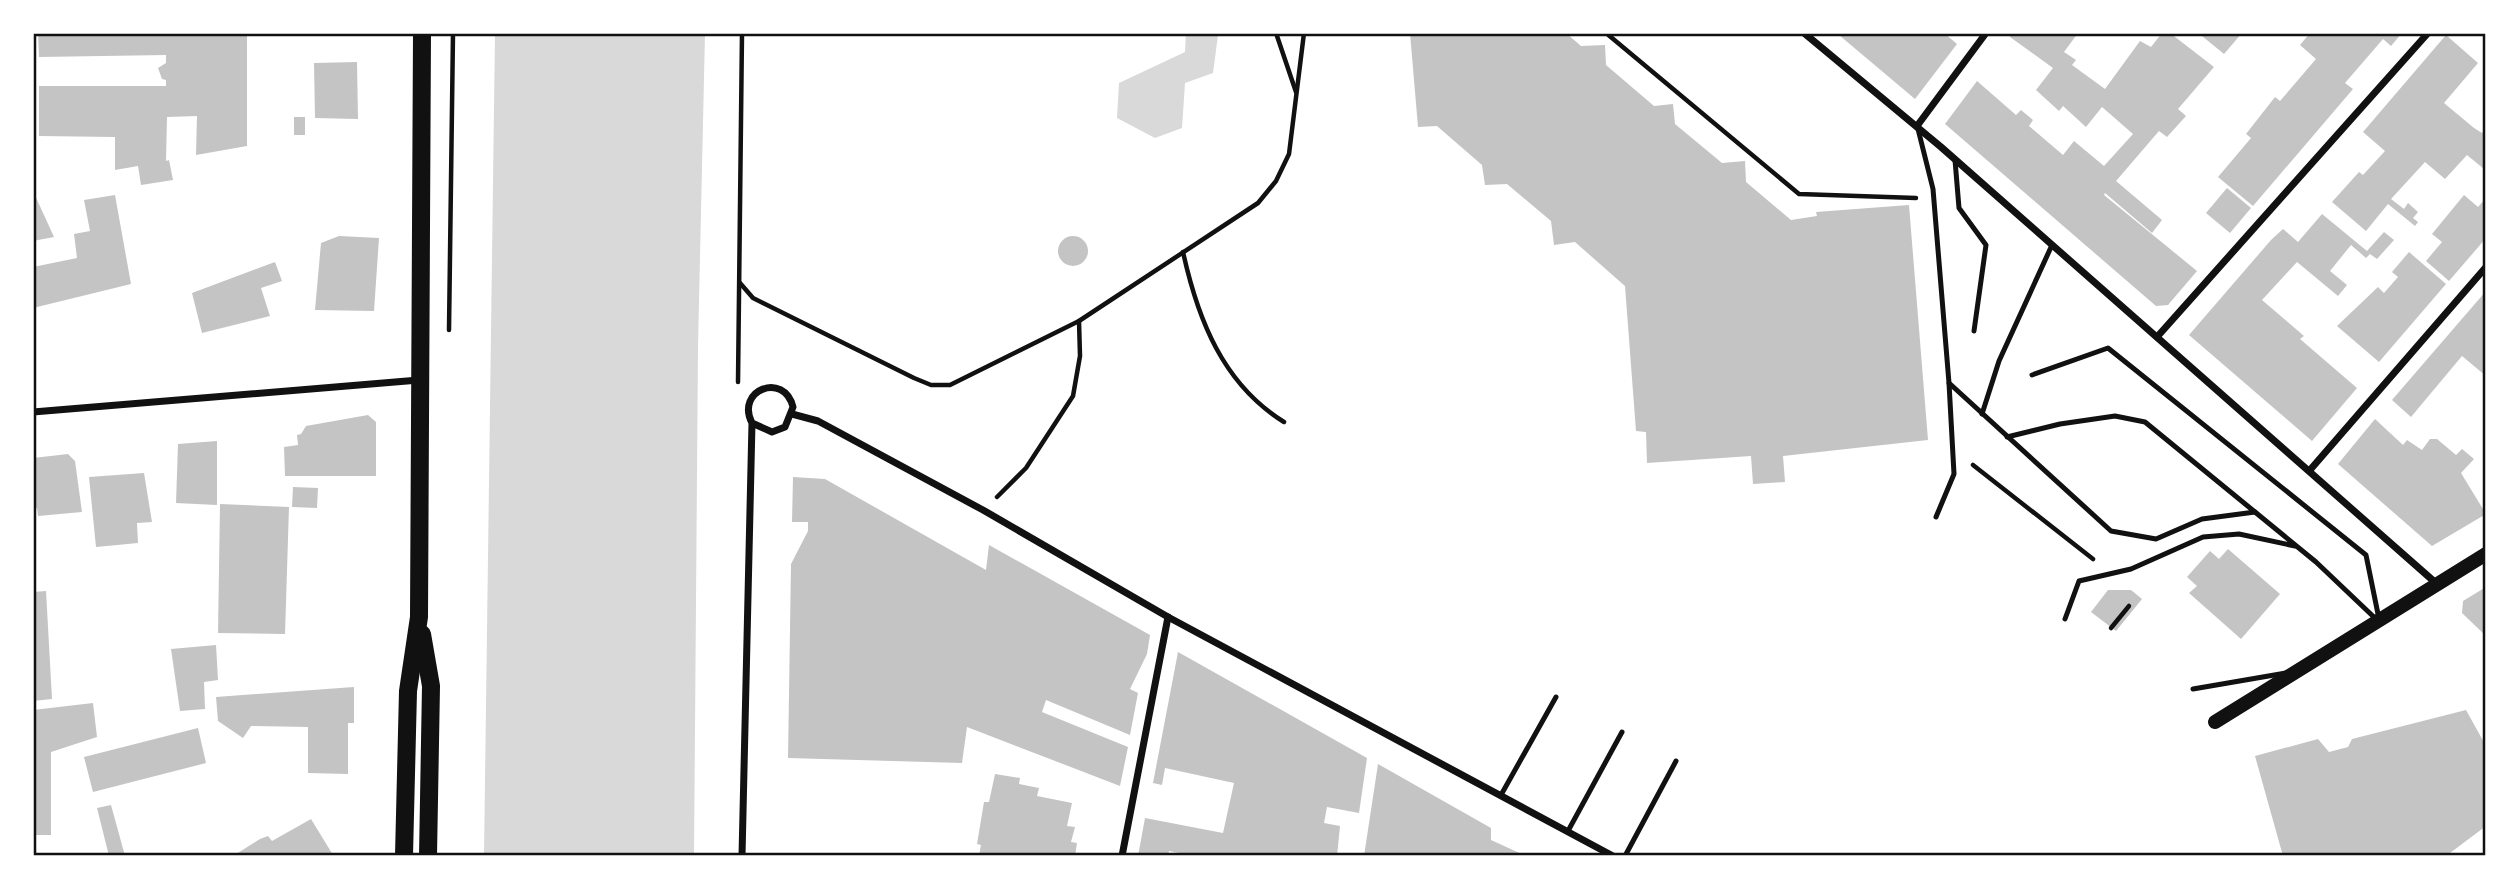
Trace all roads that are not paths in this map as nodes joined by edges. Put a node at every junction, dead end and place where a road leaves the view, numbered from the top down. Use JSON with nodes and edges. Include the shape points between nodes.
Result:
{"nodes":[{"id":1,"x":422,"y":33,"type":"edge"},
{"id":2,"x":1804,"y":33,"type":"edge"},
{"id":3,"x":1986,"y":33,"type":"edge"},
{"id":4,"x":2428,"y":33,"type":"edge"},
{"id":5,"x":1917,"y":126,"type":"junction"},
{"id":6,"x":1955,"y":160,"type":"junction"},
{"id":7,"x":2052,"y":245,"type":"junction"},
{"id":8,"x":2486,"y":267,"type":"edge"},
{"id":9,"x":1974,"y":331,"type":"dead end"},
{"id":10,"x":2157,"y":337,"type":"junction"},
{"id":11,"x":2032,"y":375,"type":"dead end"},
{"id":12,"x":420,"y":380,"type":"junction"},
{"id":13,"x":1949,"y":383,"type":"junction"},
{"id":14,"x":33,"y":412,"type":"edge"},
{"id":15,"x":792,"y":414,"type":"junction"},
{"id":16,"x":1982,"y":414,"type":"junction"},
{"id":17,"x":752,"y":423,"type":"junction"},
{"id":18,"x":2007,"y":437,"type":"junction"},
{"id":19,"x":2310,"y":470,"type":"junction"},
{"id":20,"x":2255,"y":512,"type":"junction"},
{"id":21,"x":1936,"y":517,"type":"dead end"},
{"id":22,"x":2298,"y":547,"type":"junction"},
{"id":23,"x":2486,"y":554,"type":"edge"},
{"id":24,"x":2437,"y":584,"type":"junction"},
{"id":25,"x":419,"y":617,"type":"junction"},
{"id":26,"x":1168,"y":617,"type":"junction"},
{"id":27,"x":2065,"y":619,"type":"dead end"},
{"id":28,"x":2379,"y":622,"type":"junction"},
{"id":29,"x":2300,"y":671,"type":"junction"},
{"id":30,"x":2193,"y":689,"type":"dead end"},
{"id":31,"x":1556,"y":697,"type":"dead end"},
{"id":32,"x":2215,"y":722,"type":"dead end"},
{"id":33,"x":1622,"y":732,"type":"dead end"},
{"id":34,"x":1676,"y":761,"type":"dead end"},
{"id":35,"x":1501,"y":795,"type":"junction"},
{"id":36,"x":1568,"y":831,"type":"junction"},
{"id":37,"x":404,"y":856,"type":"edge"},
{"id":38,"x":428,"y":856,"type":"edge"},
{"id":39,"x":741,"y":856,"type":"edge"},
{"id":40,"x":1122,"y":856,"type":"edge"},
{"id":41,"x":1614,"y":856,"type":"edge"},
{"id":42,"x":1625,"y":856,"type":"edge"}],
"edges":[{"from":1,"to":12,"type":"main road"},
{"from":2,"to":5,"type":"street"},
{"from":3,"to":5,"type":"street"},
{"from":4,"to":10,"type":"street"},
{"from":5,"to":6,"type":"street"},
{"from":5,"to":13,"type":"lane","via":[[1933,189]]},
{"from":6,"to":7,"type":"street"},
{"from":6,"to":9,"type":"lane","via":[[1959,208],[1986,245]]},
{"from":7,"to":10,"type":"street"},
{"from":7,"to":16,"type":"lane","via":[[1999,361]]},
{"from":8,"to":19,"type":"street"},
{"from":10,"to":19,"type":"street"},
{"from":11,"to":28,"type":"lane","via":[[2108,348],[2366,555]]},
{"from":12,"to":14,"type":"street"},
{"from":12,"to":25,"type":"main road"},
{"from":13,"to":16,"type":"lane"},
{"from":13,"to":21,"type":"lane","via":[[1954,474]]},
{"from":15,"to":17,"type":"street","via":[[785,426],[772,432]]},
{"from":15,"to":17,"type":"street","via":[[787,394],[766,387],[749,401]]},
{"from":15,"to":26,"type":"street","via":[[818,421],[984,510]]},
{"from":16,"to":18,"type":"lane"},
{"from":17,"to":39,"type":"street"},
{"from":18,"to":20,"type":"lane","via":[[2115,416],[2145,422]]},
{"from":18,"to":20,"type":"lane","via":[[2111,531],[2156,539],[2202,519]]},
{"from":19,"to":24,"type":"street"},
{"from":20,"to":22,"type":"lane"},
{"from":22,"to":27,"type":"lane","via":[[2239,534],[2203,537],[2131,569],[2079,581]]},
{"from":22,"to":28,"type":"lane"},
{"from":23,"to":24,"type":"main road"},
{"from":24,"to":28,"type":"main road"},
{"from":25,"to":37,"type":"main road","via":[[408,691]]},
{"from":25,"to":38,"type":"main road","via":[[431,686]]},
{"from":26,"to":35,"type":"street"},
{"from":26,"to":40,"type":"street"},
{"from":28,"to":29,"type":"main road"},
{"from":29,"to":30,"type":"lane"},
{"from":29,"to":32,"type":"main road"},
{"from":31,"to":35,"type":"lane"},
{"from":33,"to":36,"type":"lane"},
{"from":34,"to":42,"type":"lane"},
{"from":35,"to":36,"type":"street"},
{"from":36,"to":41,"type":"street"}]}
